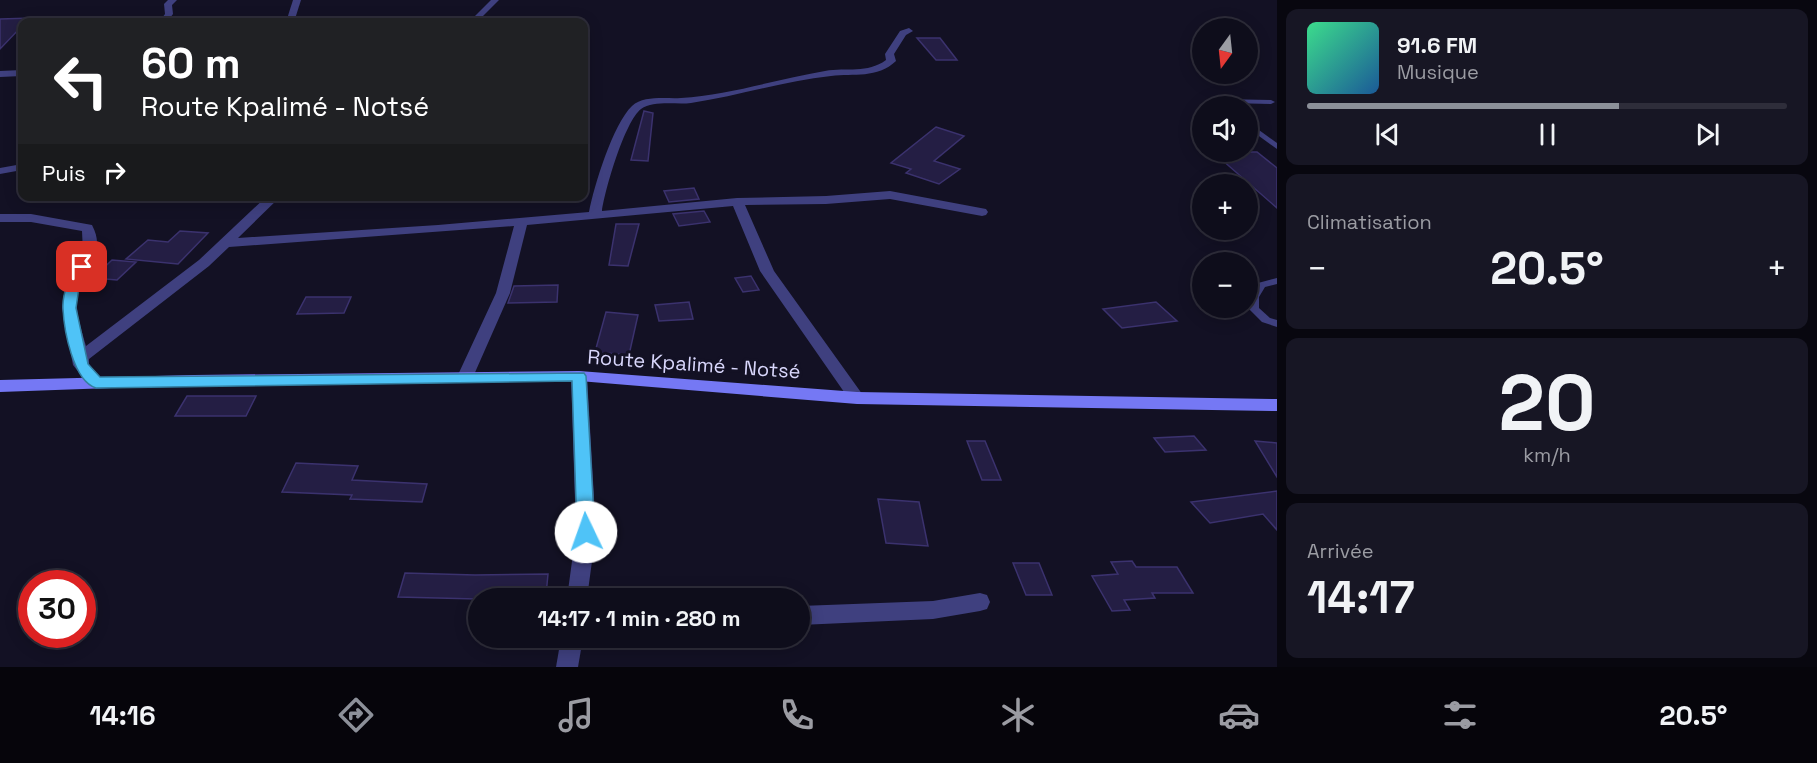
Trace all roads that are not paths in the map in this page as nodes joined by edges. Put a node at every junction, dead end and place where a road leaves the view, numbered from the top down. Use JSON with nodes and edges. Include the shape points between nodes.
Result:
{"nodes":[{"id":1,"x":173,"y":0,"type":"edge"},
{"id":2,"x":297,"y":0,"type":"edge"},
{"id":3,"x":495,"y":0,"type":"edge"},
{"id":4,"x":166,"y":18,"type":"edge"},
{"id":5,"x":291,"y":18,"type":"edge"},
{"id":6,"x":477,"y":18,"type":"edge"},
{"id":7,"x":909,"y":31,"type":"dead end"},
{"id":8,"x":18,"y":73,"type":"edge"},
{"id":9,"x":0,"y":74,"type":"edge"},
{"id":10,"x":1258,"y":102,"type":"edge"},
{"id":11,"x":1271,"y":102,"type":"dead end"},
{"id":12,"x":1258,"y":132,"type":"edge"},
{"id":13,"x":1277,"y":147,"type":"edge"},
{"id":14,"x":18,"y":168,"type":"edge"},
{"id":15,"x":0,"y":171,"type":"edge"},
{"id":16,"x":270,"y":201,"type":"edge"},
{"id":17,"x":736,"y":202,"type":"junction"},
{"id":18,"x":982,"y":212,"type":"dead end"},
{"id":19,"x":595,"y":215,"type":"junction"},
{"id":20,"x":0,"y":218,"type":"edge"},
{"id":21,"x":522,"y":220,"type":"junction"},
{"id":22,"x":226,"y":243,"type":"junction"},
{"id":23,"x":1277,"y":281,"type":"edge"},
{"id":24,"x":1277,"y":324,"type":"edge"},
{"id":25,"x":81,"y":357,"type":"junction"},
{"id":26,"x":579,"y":376,"type":"junction"},
{"id":27,"x":465,"y":377,"type":"junction"},
{"id":28,"x":96,"y":382,"type":"junction"},
{"id":29,"x":0,"y":386,"type":"edge"},
{"id":30,"x":856,"y":398,"type":"junction"},
{"id":31,"x":1277,"y":405,"type":"edge"},
{"id":32,"x":578,"y":588,"type":"edge"},
{"id":33,"x":980,"y":602,"type":"dead end"},
{"id":34,"x":810,"y":616,"type":"edge"},
{"id":35,"x":570,"y":648,"type":"edge"},
{"id":36,"x":567,"y":667,"type":"edge"}],
"edges":[{"from":1,"to":4,"type":"street","via":[[168,4]]},
{"from":2,"to":5,"type":"street"},
{"from":3,"to":6,"type":"street"},
{"from":7,"to":19,"type":"street","via":[[903,33],[889,54],[891,61],[875,71],[830,73],[717,98],[637,107],[607,168]]},
{"from":8,"to":9,"type":"street"},
{"from":10,"to":11,"type":"lane"},
{"from":12,"to":13,"type":"lane"},
{"from":14,"to":15,"type":"street"},
{"from":16,"to":22,"type":"street"},
{"from":17,"to":18,"type":"street","via":[[890,195]]},
{"from":17,"to":19,"type":"street"},
{"from":17,"to":30,"type":"street","via":[[767,271]]},
{"from":19,"to":21,"type":"street"},
{"from":20,"to":25,"type":"street","via":[[31,218],[88,228],[90,253],[73,281],[69,308]]},
{"from":21,"to":22,"type":"street"},
{"from":21,"to":27,"type":"street","via":[[503,293]]},
{"from":22,"to":25,"type":"street"},
{"from":23,"to":24,"type":"lane","via":[[1261,285],[1254,297],[1254,309]]},
{"from":25,"to":28,"type":"street","via":[[81,365]]},
{"from":26,"to":27,"type":"main road","name":"Route Kpalimé - Notsé"},
{"from":26,"to":30,"type":"main road","name":"Route Kpalimé - Notsé"},
{"from":26,"to":32,"type":"street","via":[[586,532]]},
{"from":27,"to":28,"type":"main road","name":"Route Kpalimé - Notsé"},
{"from":28,"to":29,"type":"main road","name":"Route Kpalimé - Notsé"},
{"from":30,"to":31,"type":"main road","name":"Route Kpalimé - Notsé"},
{"from":33,"to":34,"type":"street","via":[[933,610]]},
{"from":35,"to":36,"type":"street"}]}
